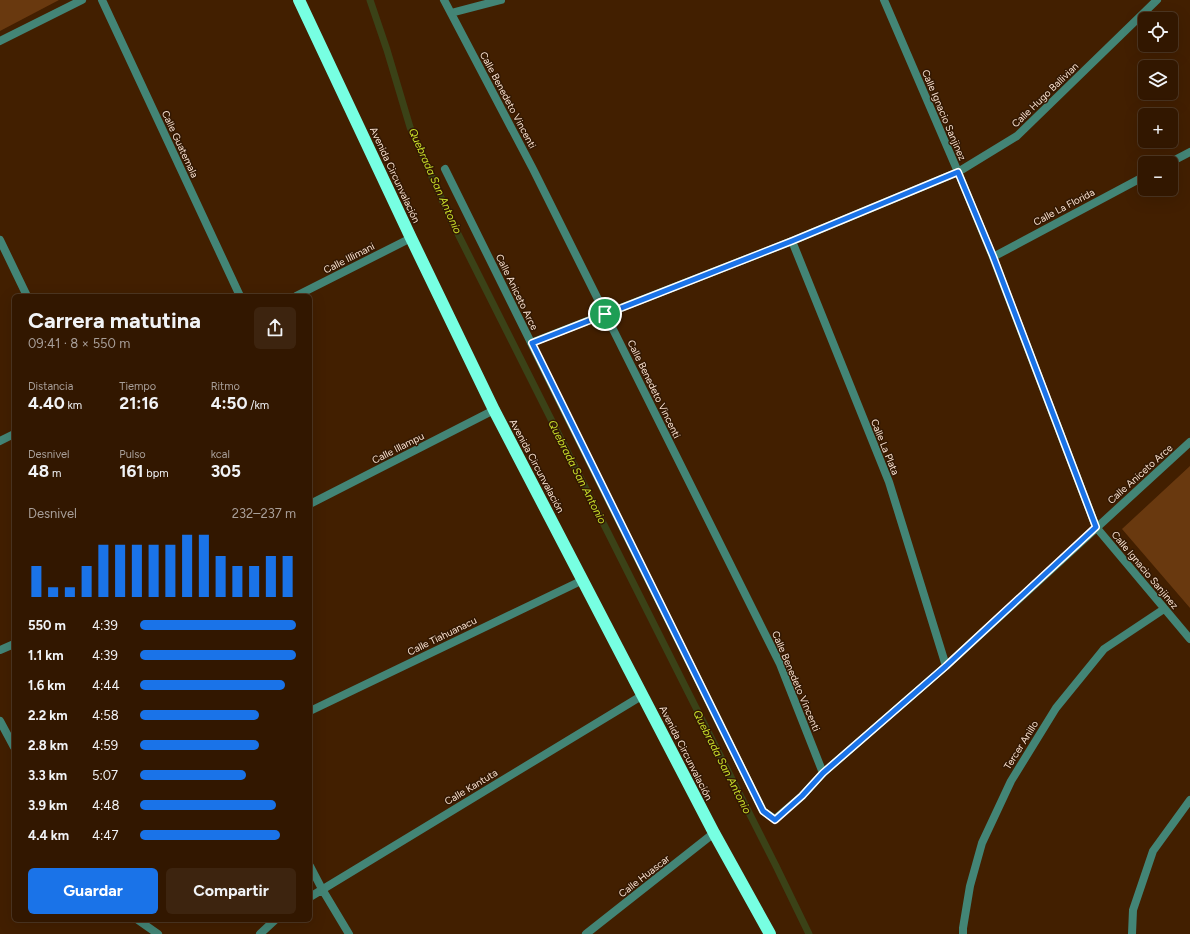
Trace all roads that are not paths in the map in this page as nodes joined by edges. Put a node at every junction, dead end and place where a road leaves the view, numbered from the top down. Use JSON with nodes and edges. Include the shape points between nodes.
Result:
{"nodes":[{"id":1,"x":82,"y":0,"type":"edge"},
{"id":2,"x":102,"y":0,"type":"edge"},
{"id":3,"x":299,"y":0,"type":"edge"},
{"id":4,"x":444,"y":0,"type":"edge"},
{"id":5,"x":501,"y":0,"type":"edge"},
{"id":6,"x":884,"y":0,"type":"edge"},
{"id":7,"x":1156,"y":0,"type":"edge"},
{"id":8,"x":451,"y":13,"type":"junction"},
{"id":9,"x":0,"y":41,"type":"edge"},
{"id":10,"x":1190,"y":152,"type":"edge"},
{"id":11,"x":1178,"y":158,"type":"edge"},
{"id":12,"x":445,"y":169,"type":"dead end"},
{"id":13,"x":958,"y":172,"type":"junction"},
{"id":14,"x":1138,"y":180,"type":"edge"},
{"id":15,"x":411,"y":238,"type":"junction"},
{"id":16,"x":0,"y":240,"type":"edge"},
{"id":17,"x":792,"y":241,"type":"junction"},
{"id":18,"x":993,"y":256,"type":"junction"},
{"id":19,"x":25,"y":294,"type":"edge"},
{"id":20,"x":239,"y":294,"type":"edge"},
{"id":21,"x":300,"y":294,"type":"edge"},
{"id":22,"x":605,"y":314,"type":"junction"},
{"id":23,"x":532,"y":343,"type":"junction"},
{"id":24,"x":494,"y":410,"type":"junction"},
{"id":25,"x":12,"y":435,"type":"edge"},
{"id":26,"x":0,"y":441,"type":"edge"},
{"id":27,"x":1190,"y":442,"type":"edge"},
{"id":28,"x":312,"y":503,"type":"edge"},
{"id":29,"x":1096,"y":527,"type":"junction"},
{"id":30,"x":583,"y":580,"type":"junction"},
{"id":31,"x":1164,"y":608,"type":"junction"},
{"id":32,"x":1190,"y":639,"type":"edge"},
{"id":33,"x":12,"y":645,"type":"edge"},
{"id":34,"x":0,"y":650,"type":"edge"},
{"id":35,"x":946,"y":666,"type":"junction"},
{"id":36,"x":643,"y":695,"type":"junction"},
{"id":37,"x":312,"y":710,"type":"edge"},
{"id":38,"x":0,"y":721,"type":"edge"},
{"id":39,"x":12,"y":742,"type":"edge"},
{"id":40,"x":823,"y":773,"type":"junction"},
{"id":41,"x":1190,"y":800,"type":"edge"},
{"id":42,"x":714,"y":833,"type":"junction"},
{"id":43,"x":312,"y":870,"type":"edge"},
{"id":44,"x":322,"y":890,"type":"junction"},
{"id":45,"x":312,"y":896,"type":"edge"},
{"id":46,"x":141,"y":922,"type":"edge"},
{"id":47,"x":273,"y":922,"type":"edge"},
{"id":48,"x":158,"y":934,"type":"edge"},
{"id":49,"x":260,"y":934,"type":"edge"},
{"id":50,"x":349,"y":934,"type":"edge"},
{"id":51,"x":586,"y":934,"type":"edge"},
{"id":52,"x":770,"y":934,"type":"edge"},
{"id":53,"x":963,"y":934,"type":"edge"},
{"id":54,"x":1132,"y":934,"type":"edge"}],
"edges":[{"from":1,"to":9,"type":"street"},
{"from":2,"to":20,"type":"street","name":"Calle Guatemala"},
{"from":3,"to":15,"type":"highway","name":"Avenida Circunvalación"},
{"from":4,"to":8,"type":"street","name":"Calle Benedeto Vincenti"},
{"from":5,"to":8,"type":"street"},
{"from":6,"to":13,"type":"street","name":"Calle Ignacio Sanjinez"},
{"from":7,"to":13,"type":"street","name":"Calle Hugo Ballivian","via":[[1017,136]]},
{"from":8,"to":22,"type":"street","name":"Calle Benedeto Vincenti"},
{"from":10,"to":11,"type":"street"},
{"from":12,"to":23,"type":"street","name":"Calle Aniceto Arce"},
{"from":13,"to":17,"type":"street","name":"Calle Hugo Ballivian"},
{"from":13,"to":18,"type":"street","name":"Calle Ignacio Sanjinez"},
{"from":14,"to":18,"type":"street","name":"Calle La Florida"},
{"from":15,"to":21,"type":"street","name":"Calle Illimani"},
{"from":15,"to":24,"type":"highway","name":"Avenida Circunvalación"},
{"from":16,"to":19,"type":"street"},
{"from":17,"to":22,"type":"street","name":"Calle Hugo Ballivian"},
{"from":17,"to":35,"type":"street","name":"Calle La Plata","via":[[888,482]]},
{"from":18,"to":29,"type":"street","name":"Calle Ignacio Sanjinez"},
{"from":22,"to":23,"type":"street","name":"Calle Hugo Ballivian"},
{"from":22,"to":40,"type":"street","name":"Calle Benedeto Vincenti","via":[[780,664]]},
{"from":23,"to":40,"type":"street","name":"Calle Aniceto Arce","via":[[763,811],[775,820]]},
{"from":24,"to":28,"type":"street","name":"Calle Illampu"},
{"from":24,"to":30,"type":"highway","name":"Avenida Circunvalación"},
{"from":25,"to":26,"type":"street"},
{"from":27,"to":29,"type":"street","name":"Calle Aniceto Arce"},
{"from":29,"to":31,"type":"street","name":"Calle Ignacio Sanjinez"},
{"from":29,"to":35,"type":"street","name":"Calle Aniceto Arce"},
{"from":30,"to":36,"type":"highway","name":"Avenida Circunvalación"},
{"from":30,"to":37,"type":"street","name":"Calle Tiahuanacu"},
{"from":31,"to":32,"type":"street","name":"Calle Ignacio Sanjinez"},
{"from":31,"to":53,"type":"street","name":"Tercer Anillo","via":[[1104,649],[1056,708],[1011,781],[982,843],[970,886]]},
{"from":33,"to":34,"type":"street"},
{"from":35,"to":40,"type":"street","name":"Calle Aniceto Arce"},
{"from":36,"to":42,"type":"highway","name":"Avenida Circunvalación"},
{"from":36,"to":44,"type":"street","name":"Calle Kantuta"},
{"from":38,"to":39,"type":"street"},
{"from":41,"to":54,"type":"street","via":[[1153,851],[1133,910]]},
{"from":42,"to":51,"type":"street","name":"Calle Huascar"},
{"from":42,"to":52,"type":"highway","name":"Avenida Circunvalación"},
{"from":43,"to":44,"type":"street"},
{"from":44,"to":45,"type":"street","name":"Calle Kantuta"},
{"from":44,"to":50,"type":"street"},
{"from":46,"to":48,"type":"street"},
{"from":47,"to":49,"type":"street"}]}
